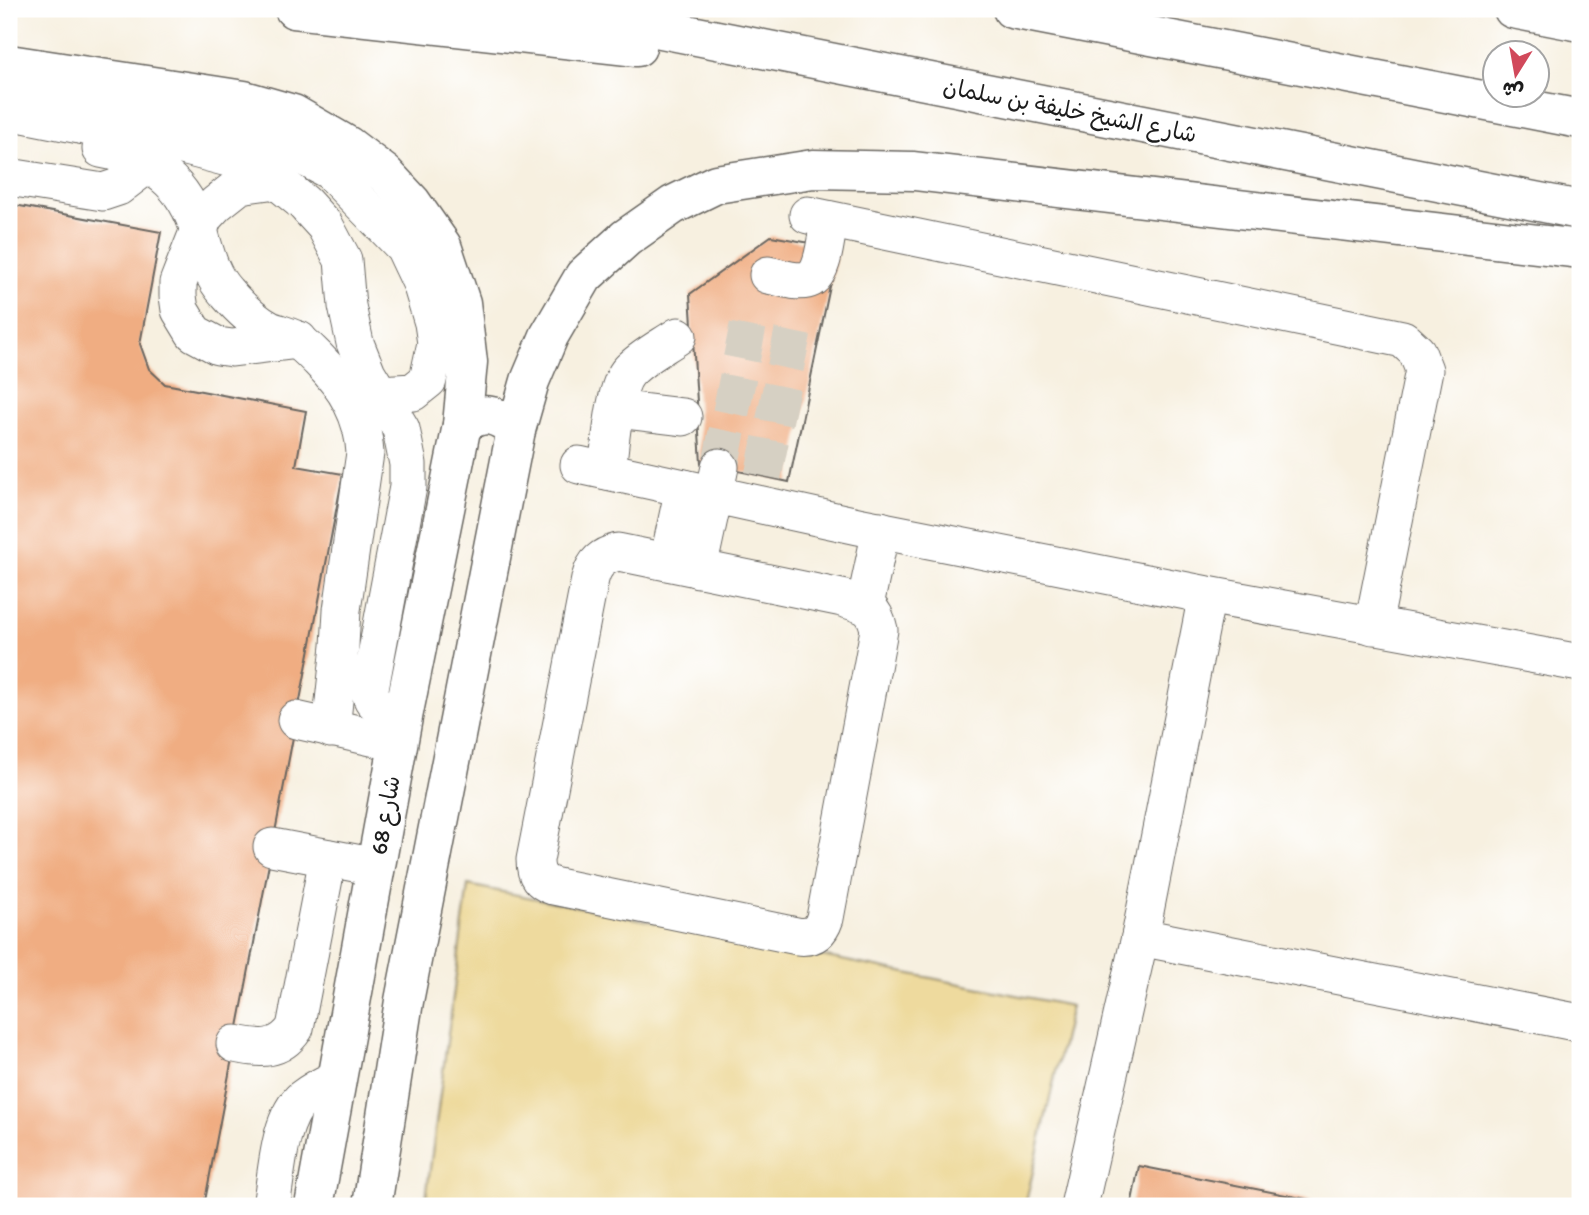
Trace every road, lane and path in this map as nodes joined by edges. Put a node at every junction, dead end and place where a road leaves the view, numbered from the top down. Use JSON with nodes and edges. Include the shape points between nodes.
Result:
{"nodes":[{"id":1,"x":294,"y":9,"type":"edge"},
{"id":2,"x":560,"y":9,"type":"edge"},
{"id":3,"x":1012,"y":9,"type":"edge"},
{"id":4,"x":1513,"y":9,"type":"edge"},
{"id":5,"x":1580,"y":22,"type":"edge"},
{"id":6,"x":9,"y":64,"type":"edge"},
{"id":7,"x":9,"y":74,"type":"edge"},
{"id":8,"x":904,"y":77,"type":"junction"},
{"id":9,"x":9,"y":111,"type":"edge"},
{"id":10,"x":1580,"y":119,"type":"edge"},
{"id":11,"x":9,"y":131,"type":"edge"},
{"id":12,"x":148,"y":164,"type":"junction"},
{"id":13,"x":9,"y":177,"type":"edge"},
{"id":14,"x":276,"y":180,"type":"junction"},
{"id":15,"x":1580,"y":210,"type":"edge"},
{"id":16,"x":200,"y":232,"type":"junction"},
{"id":17,"x":1580,"y":249,"type":"edge"},
{"id":18,"x":768,"y":275,"type":"dead end"},
{"id":19,"x":347,"y":306,"type":"junction"},
{"id":20,"x":677,"y":336,"type":"dead end"},
{"id":21,"x":296,"y":340,"type":"junction"},
{"id":22,"x":380,"y":394,"type":"junction"},
{"id":23,"x":616,"y":409,"type":"junction"},
{"id":24,"x":683,"y":417,"type":"dead end"},
{"id":25,"x":462,"y":425,"type":"junction"},
{"id":26,"x":516,"y":430,"type":"junction"},
{"id":27,"x":706,"y":483,"type":"junction"},
{"id":28,"x":869,"y":528,"type":"junction"},
{"id":29,"x":683,"y":566,"type":"junction"},
{"id":30,"x":1207,"y":595,"type":"junction"},
{"id":31,"x":854,"y":601,"type":"junction"},
{"id":32,"x":1373,"y":626,"type":"junction"},
{"id":33,"x":1580,"y":663,"type":"edge"},
{"id":34,"x":296,"y":720,"type":"dead end"},
{"id":35,"x":401,"y":727,"type":"junction"},
{"id":36,"x":331,"y":729,"type":"junction"},
{"id":37,"x":272,"y":847,"type":"dead end"},
{"id":38,"x":328,"y":858,"type":"junction"},
{"id":39,"x":376,"y":867,"type":"junction"},
{"id":40,"x":1140,"y":937,"type":"junction"},
{"id":41,"x":312,"y":939,"type":"junction"},
{"id":42,"x":360,"y":950,"type":"junction"},
{"id":43,"x":1580,"y":1023,"type":"edge"},
{"id":44,"x":235,"y":1044,"type":"dead end"},
{"id":45,"x":337,"y":1079,"type":"junction"},
{"id":46,"x":271,"y":1206,"type":"edge"},
{"id":47,"x":314,"y":1206,"type":"edge"},
{"id":48,"x":372,"y":1206,"type":"edge"},
{"id":49,"x":1079,"y":1206,"type":"edge"}],
"edges":[{"from":1,"to":8,"type":"main road"},
{"from":2,"to":8,"type":"main road","name":"شارع الشيخ خليفة بن سلمان"},
{"from":3,"to":10,"type":"main road"},
{"from":4,"to":5,"type":"main road"},
{"from":6,"to":25,"type":"main road","name":"شارع 68","via":[[244,100],[293,114],[385,174],[442,246],[461,303],[468,362]]},
{"from":7,"to":22,"type":"street","via":[[77,97],[279,144],[330,171],[404,247],[433,323],[436,343],[428,380],[413,392]]},
{"from":8,"to":15,"type":"main road","name":"شارع الشيخ خليفة بن سلمان"},
{"from":9,"to":14,"type":"street","via":[[202,150]]},
{"from":11,"to":12,"type":"street","via":[[123,153]]},
{"from":12,"to":13,"type":"street","via":[[118,187],[103,192]]},
{"from":12,"to":16,"type":"street","via":[[179,190]]},
{"from":14,"to":16,"type":"street","via":[[240,185],[204,218]]},
{"from":14,"to":19,"type":"street","via":[[325,226],[343,260]]},
{"from":16,"to":21,"type":"street","via":[[208,262],[222,288],[268,329]]},
{"from":16,"to":21,"type":"street","via":[[178,283],[180,310],[194,333],[232,348]]},
{"from":17,"to":26,"type":"main road","via":[[914,171],[813,169],[716,184],[673,205],[626,238],[584,276],[549,336]]},
{"from":18,"to":32,"type":"street","via":[[797,280],[815,276],[820,267],[819,218],[1403,339],[1417,352],[1424,370]]},
{"from":19,"to":21,"type":"street","via":[[337,326],[318,339]]},
{"from":19,"to":22,"type":"street","via":[[355,343]]},
{"from":20,"to":23,"type":"street","via":[[628,371]]},
{"from":21,"to":36,"type":"street","via":[[346,392],[364,435]]},
{"from":22,"to":35,"type":"street","via":[[401,429],[408,487],[370,696]]},
{"from":23,"to":24,"type":"street"},
{"from":23,"to":27,"type":"street","via":[[593,468]]},
{"from":25,"to":26,"type":"main road","via":[[475,416],[491,415]]},
{"from":25,"to":35,"type":"main road","name":"شارع 68"},
{"from":26,"to":48,"type":"main road","via":[[407,988]]},
{"from":27,"to":28,"type":"street","via":[[760,490]]},
{"from":27,"to":29,"type":"street"},
{"from":28,"to":30,"type":"street"},
{"from":28,"to":31,"type":"street"},
{"from":29,"to":31,"type":"street"},
{"from":29,"to":31,"type":"street","via":[[618,552],[599,560],[593,568],[535,860],[544,883],[797,936],[816,934],[825,918],[878,630],[877,620]]},
{"from":30,"to":32,"type":"street"},
{"from":30,"to":40,"type":"street"},
{"from":32,"to":33,"type":"street"},
{"from":34,"to":36,"type":"street"},
{"from":35,"to":36,"type":"street"},
{"from":35,"to":39,"type":"main road","name":"شارع 68"},
{"from":37,"to":38,"type":"street"},
{"from":38,"to":39,"type":"street"},
{"from":38,"to":41,"type":"street"},
{"from":39,"to":42,"type":"main road","name":"شارع 68"},
{"from":40,"to":43,"type":"street"},
{"from":40,"to":49,"type":"street"},
{"from":41,"to":42,"type":"street"},
{"from":41,"to":44,"type":"street","via":[[298,1017],[289,1037],[270,1048]]},
{"from":42,"to":45,"type":"main road","name":"شارع 68"},
{"from":45,"to":46,"type":"street","via":[[303,1098],[290,1113]]},
{"from":45,"to":47,"type":"main road","name":"شارع 68"}]}
